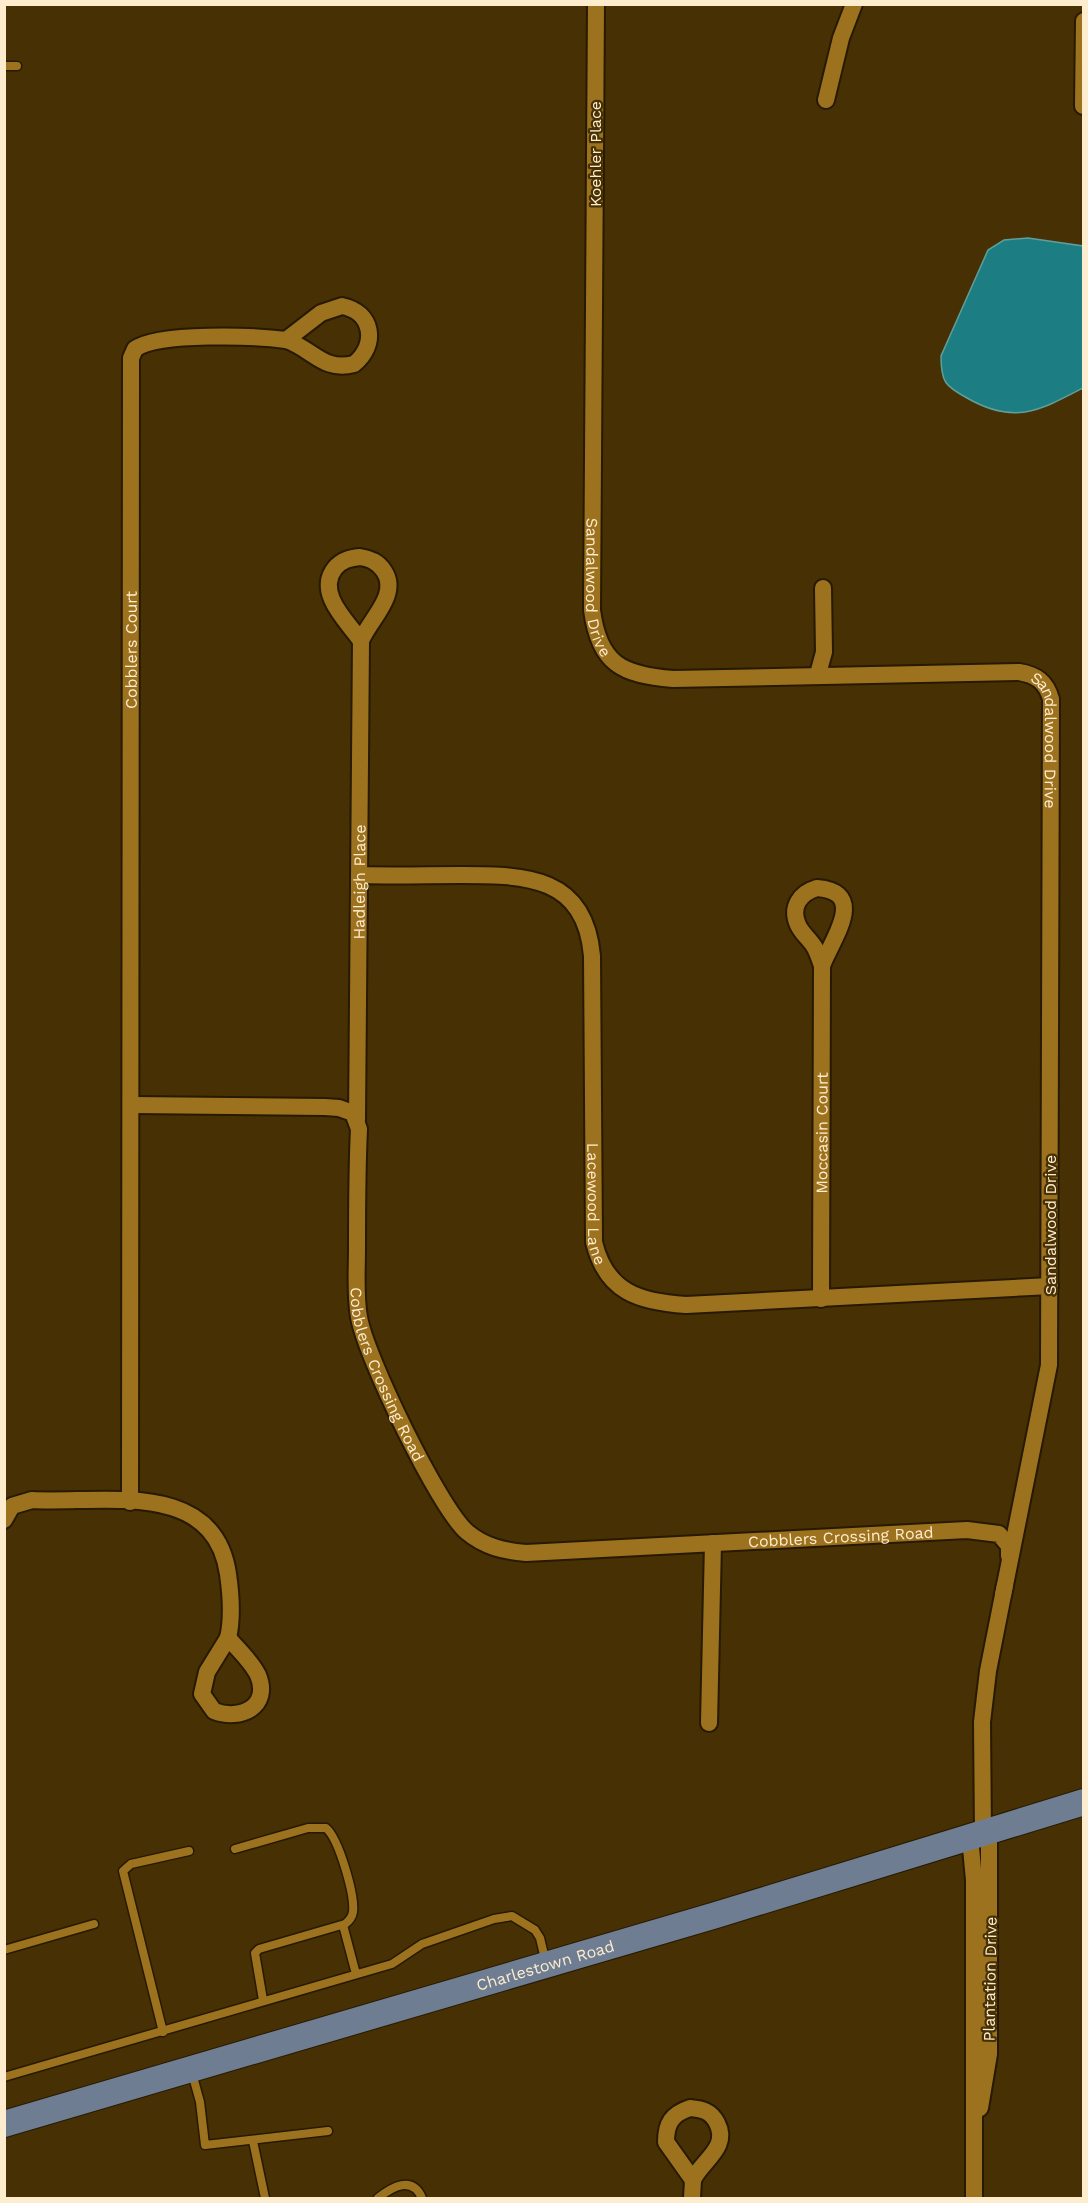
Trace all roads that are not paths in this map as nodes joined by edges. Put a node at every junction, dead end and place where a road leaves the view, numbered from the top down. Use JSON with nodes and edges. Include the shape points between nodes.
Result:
{"nodes":[{"id":1,"x":596,"y":4,"type":"edge"},
{"id":2,"x":854,"y":4,"type":"edge"},
{"id":3,"x":1083,"y":21,"type":"edge"},
{"id":4,"x":4,"y":66,"type":"edge"},
{"id":5,"x":17,"y":66,"type":"dead end"},
{"id":6,"x":826,"y":100,"type":"dead end"},
{"id":7,"x":1083,"y":106,"type":"edge"},
{"id":8,"x":595,"y":303,"type":"joint"},
{"id":9,"x":286,"y":340,"type":"junction"},
{"id":10,"x":823,"y":588,"type":"dead end"},
{"id":11,"x":361,"y":641,"type":"junction"},
{"id":12,"x":819,"y":674,"type":"junction"},
{"id":13,"x":360,"y":875,"type":"junction"},
{"id":14,"x":822,"y":966,"type":"dead end"},
{"id":15,"x":132,"y":1105,"type":"junction"},
{"id":16,"x":357,"y":1120,"type":"junction"},
{"id":17,"x":1050,"y":1286,"type":"junction"},
{"id":18,"x":821,"y":1299,"type":"junction"},
{"id":19,"x":130,"y":1502,"type":"junction"},
{"id":20,"x":4,"y":1520,"type":"edge"},
{"id":21,"x":713,"y":1544,"type":"junction"},
{"id":22,"x":1003,"y":1595,"type":"junction"},
{"id":23,"x":228,"y":1638,"type":"junction"},
{"id":24,"x":710,"y":1723,"type":"dead end"},
{"id":25,"x":1083,"y":1802,"type":"edge"},
{"id":26,"x":981,"y":1834,"type":"junction"},
{"id":27,"x":236,"y":1849,"type":"dead end"},
{"id":28,"x":189,"y":1851,"type":"dead end"},
{"id":29,"x":94,"y":1924,"type":"dead end"},
{"id":30,"x":343,"y":1925,"type":"junction"},
{"id":31,"x":4,"y":1950,"type":"edge"},
{"id":32,"x":547,"y":1965,"type":"junction"},
{"id":33,"x":356,"y":1974,"type":"junction"},
{"id":34,"x":263,"y":2000,"type":"junction"},
{"id":35,"x":163,"y":2032,"type":"junction"},
{"id":36,"x":191,"y":2070,"type":"junction"},
{"id":37,"x":4,"y":2077,"type":"edge"},
{"id":38,"x":4,"y":2124,"type":"edge"},
{"id":39,"x":328,"y":2132,"type":"dead end"},
{"id":40,"x":253,"y":2141,"type":"junction"},
{"id":41,"x":693,"y":2180,"type":"dead end"},
{"id":42,"x":265,"y":2199,"type":"edge"},
{"id":43,"x":378,"y":2199,"type":"edge"},
{"id":44,"x":422,"y":2199,"type":"edge"},
{"id":45,"x":692,"y":2199,"type":"edge"},
{"id":46,"x":975,"y":2199,"type":"edge"}],
"edges":[{"from":1,"to":8,"type":"street","name":"Koehler Place"},
{"from":2,"to":6,"type":"street"},
{"from":3,"to":7,"type":"street"},
{"from":4,"to":5,"type":"lane"},
{"from":8,"to":12,"type":"street","name":"Sandalwood Drive","via":[[592,610],[598,642],[616,664],[641,676],[672,679]]},
{"from":9,"to":9,"type":"street","name":"Cobblers Court","via":[[299,344],[331,366],[343,367],[363,357],[371,336],[362,315],[342,306],[321,313]]},
{"from":9,"to":15,"type":"street","name":"Cobblers Court","via":[[152,341],[135,349],[131,358]]},
{"from":10,"to":12,"type":"street","via":[[824,651]]},
{"from":11,"to":11,"type":"street","name":"Hadleigh Place","via":[[389,586],[380,566],[360,557],[339,564],[329,581],[333,603]]},
{"from":11,"to":13,"type":"street","name":"Hadleigh Place"},
{"from":12,"to":17,"type":"street","name":"Sandalwood Drive","via":[[1019,672],[1031,674],[1048,688],[1052,764]]},
{"from":13,"to":16,"type":"street","name":"Hadleigh Place"},
{"from":13,"to":18,"type":"street","name":"Lacewood Lane","via":[[531,878],[559,891],[580,912],[592,956],[594,1242],[598,1259],[618,1286],[632,1295],[667,1304]]},
{"from":14,"to":18,"type":"street","name":"Moccasin Court"},
{"from":15,"to":16,"type":"street","via":[[339,1108],[353,1113]]},
{"from":15,"to":19,"type":"street"},
{"from":16,"to":21,"type":"street","name":"Cobblers Crossing Road","via":[[357,1298],[361,1331],[396,1412],[456,1521],[493,1548],[517,1552]]},
{"from":17,"to":18,"type":"street","name":"Lacewood Lane"},
{"from":17,"to":22,"type":"street","name":"Sandalwood Drive","via":[[1046,1385]]},
{"from":19,"to":20,"type":"street","via":[[32,1500],[12,1506]]},
{"from":19,"to":23,"type":"street","via":[[177,1507],[204,1523],[214,1535],[226,1563],[231,1590]]},
{"from":21,"to":22,"type":"street","name":"Cobblers Crossing Road","via":[[944,1531],[992,1532],[1006,1538],[1009,1546]]},
{"from":21,"to":24,"type":"street"},
{"from":22,"to":26,"type":"street","name":"Cobblers Crossing Road","via":[[982,1722]]},
{"from":23,"to":23,"type":"street","via":[[207,1672],[202,1694],[214,1711],[233,1716],[256,1703],[261,1687],[253,1667]]},
{"from":25,"to":26,"type":"main road","name":"Charlestown Road"},
{"from":26,"to":32,"type":"main road","name":"Charlestown Road"},
{"from":26,"to":46,"type":"street","name":"Plantation Drive","via":[[974,1880]]},
{"from":27,"to":30,"type":"lane","via":[[308,1828],[326,1827],[339,1851],[351,1891],[352,1914]]},
{"from":28,"to":35,"type":"lane","via":[[131,1863],[123,1871]]},
{"from":29,"to":31,"type":"lane"},
{"from":30,"to":33,"type":"lane"},
{"from":30,"to":34,"type":"lane","via":[[259,1948],[254,1959]]},
{"from":32,"to":33,"type":"lane","via":[[535,1930],[512,1916],[422,1944],[392,1964]]},
{"from":32,"to":36,"type":"main road","name":"Charlestown Road"},
{"from":33,"to":34,"type":"lane"},
{"from":34,"to":35,"type":"lane"},
{"from":35,"to":37,"type":"lane"},
{"from":36,"to":38,"type":"main road","name":"Charlestown Road"},
{"from":36,"to":40,"type":"lane","via":[[205,2145]]},
{"from":39,"to":40,"type":"lane"},
{"from":40,"to":42,"type":"lane"},
{"from":41,"to":45,"type":"street"},
{"from":43,"to":44,"type":"lane","via":[[399,2184],[406,2184],[414,2187]]}]}
